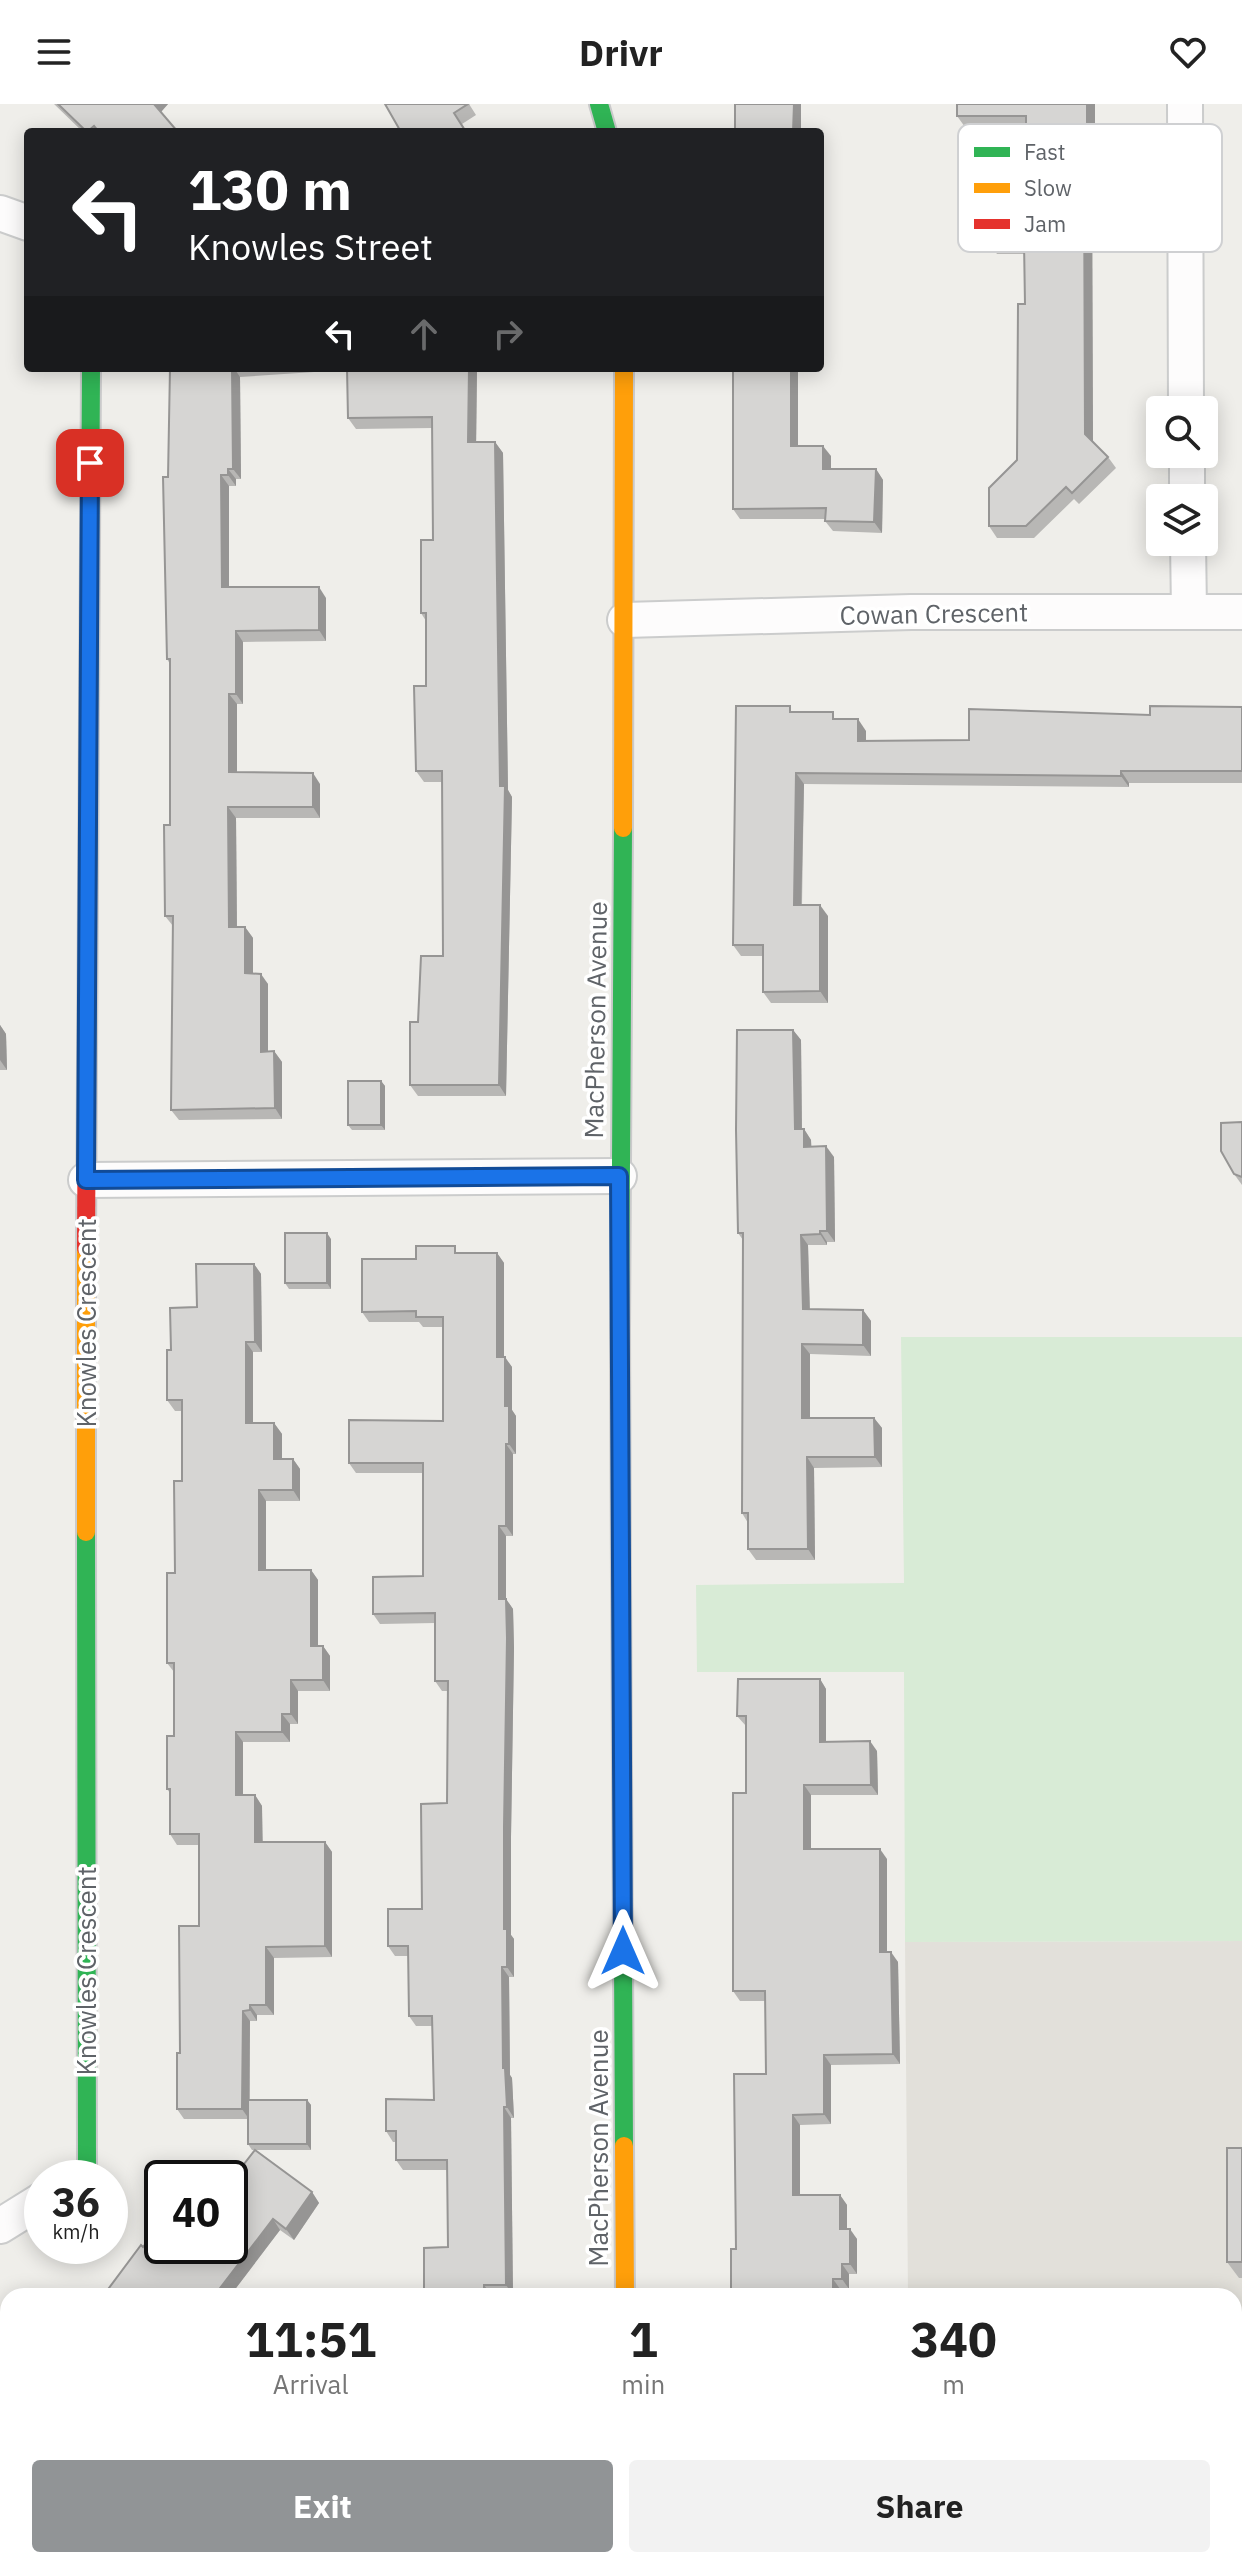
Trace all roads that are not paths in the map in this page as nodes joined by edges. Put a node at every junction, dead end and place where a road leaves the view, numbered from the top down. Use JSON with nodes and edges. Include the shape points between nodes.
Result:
{"nodes":[{"id":1,"x":599,"y":104,"type":"edge"},
{"id":2,"x":1185,"y":104,"type":"edge"},
{"id":3,"x":1185,"y":124,"type":"edge"},
{"id":4,"x":606,"y":128,"type":"edge"},
{"id":5,"x":0,"y":213,"type":"edge"},
{"id":6,"x":24,"y":222,"type":"edge"},
{"id":7,"x":1185,"y":252,"type":"edge"},
{"id":8,"x":91,"y":372,"type":"edge"},
{"id":9,"x":624,"y":372,"type":"edge"},
{"id":10,"x":1186,"y":396,"type":"edge"},
{"id":11,"x":1188,"y":556,"type":"edge"},
{"id":12,"x":1189,"y":611,"type":"junction"},
{"id":13,"x":1242,"y":612,"type":"edge"},
{"id":14,"x":625,"y":620,"type":"junction"},
{"id":15,"x":619,"y":1176,"type":"junction"},
{"id":16,"x":86,"y":1180,"type":"junction"},
{"id":17,"x":87,"y":2160,"type":"edge"},
{"id":18,"x":24,"y":2211,"type":"edge"},
{"id":19,"x":0,"y":2226,"type":"edge"},
{"id":20,"x":625,"y":2288,"type":"edge"}],
"edges":[{"from":1,"to":4,"type":"street"},
{"from":2,"to":3,"type":"street"},
{"from":5,"to":6,"type":"street"},
{"from":7,"to":10,"type":"street"},
{"from":8,"to":16,"type":"street","name":"Knowles Crescent"},
{"from":9,"to":14,"type":"street","name":"MacPherson Avenue"},
{"from":11,"to":12,"type":"street"},
{"from":12,"to":13,"type":"street","name":"Cowan Crescent"},
{"from":12,"to":14,"type":"street","name":"Cowan Crescent"},
{"from":14,"to":15,"type":"street","name":"MacPherson Avenue"},
{"from":15,"to":16,"type":"street"},
{"from":15,"to":20,"type":"street","name":"MacPherson Avenue"},
{"from":16,"to":17,"type":"street","name":"Knowles Crescent"},
{"from":18,"to":19,"type":"street"}]}
